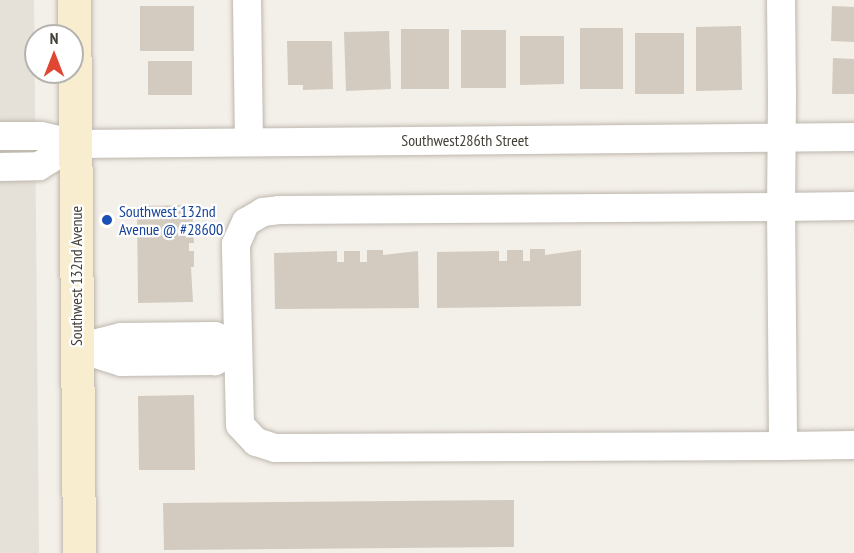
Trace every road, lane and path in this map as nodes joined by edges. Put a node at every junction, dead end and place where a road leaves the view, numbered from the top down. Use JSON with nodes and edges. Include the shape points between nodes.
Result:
{"nodes":[{"id":1,"x":74,"y":0,"type":"edge"},
{"id":2,"x":247,"y":0,"type":"edge"},
{"id":3,"x":781,"y":0,"type":"edge"},
{"id":4,"x":0,"y":136,"type":"edge"},
{"id":5,"x":781,"y":137,"type":"junction"},
{"id":6,"x":854,"y":137,"type":"edge"},
{"id":7,"x":249,"y":141,"type":"junction"},
{"id":8,"x":75,"y":144,"type":"junction"},
{"id":9,"x":0,"y":167,"type":"edge"},
{"id":10,"x":854,"y":206,"type":"edge"},
{"id":11,"x":781,"y":207,"type":"junction"},
{"id":12,"x":77,"y":348,"type":"junction"},
{"id":13,"x":237,"y":348,"type":"junction"},
{"id":14,"x":854,"y":445,"type":"edge"},
{"id":15,"x":783,"y":446,"type":"junction"},
{"id":16,"x":79,"y":553,"type":"edge"}],
"edges":[{"from":1,"to":8,"type":"street","name":"Southwest 132nd Avenue"},
{"from":2,"to":7,"type":"street"},
{"from":3,"to":5,"type":"street"},
{"from":4,"to":8,"type":"street","name":"Southwest286th Street","via":[[41,136]]},
{"from":5,"to":6,"type":"street","name":"Southwest286th Street"},
{"from":5,"to":7,"type":"street","name":"Southwest286th Street"},
{"from":5,"to":11,"type":"street"},
{"from":7,"to":8,"type":"street","name":"Southwest286th Street"},
{"from":8,"to":9,"type":"street","via":[[39,166]]},
{"from":8,"to":12,"type":"street","name":"Southwest 132nd Avenue"},
{"from":10,"to":11,"type":"street"},
{"from":11,"to":13,"type":"street","via":[[263,212],[246,222],[238,236]]},
{"from":11,"to":15,"type":"street"},
{"from":12,"to":13,"type":"street","via":[[121,362],[215,361]]},
{"from":12,"to":16,"type":"street","name":"Southwest 132nd Avenue"},
{"from":13,"to":15,"type":"street","via":[[240,425],[250,438],[267,447]]},
{"from":14,"to":15,"type":"street"}]}
